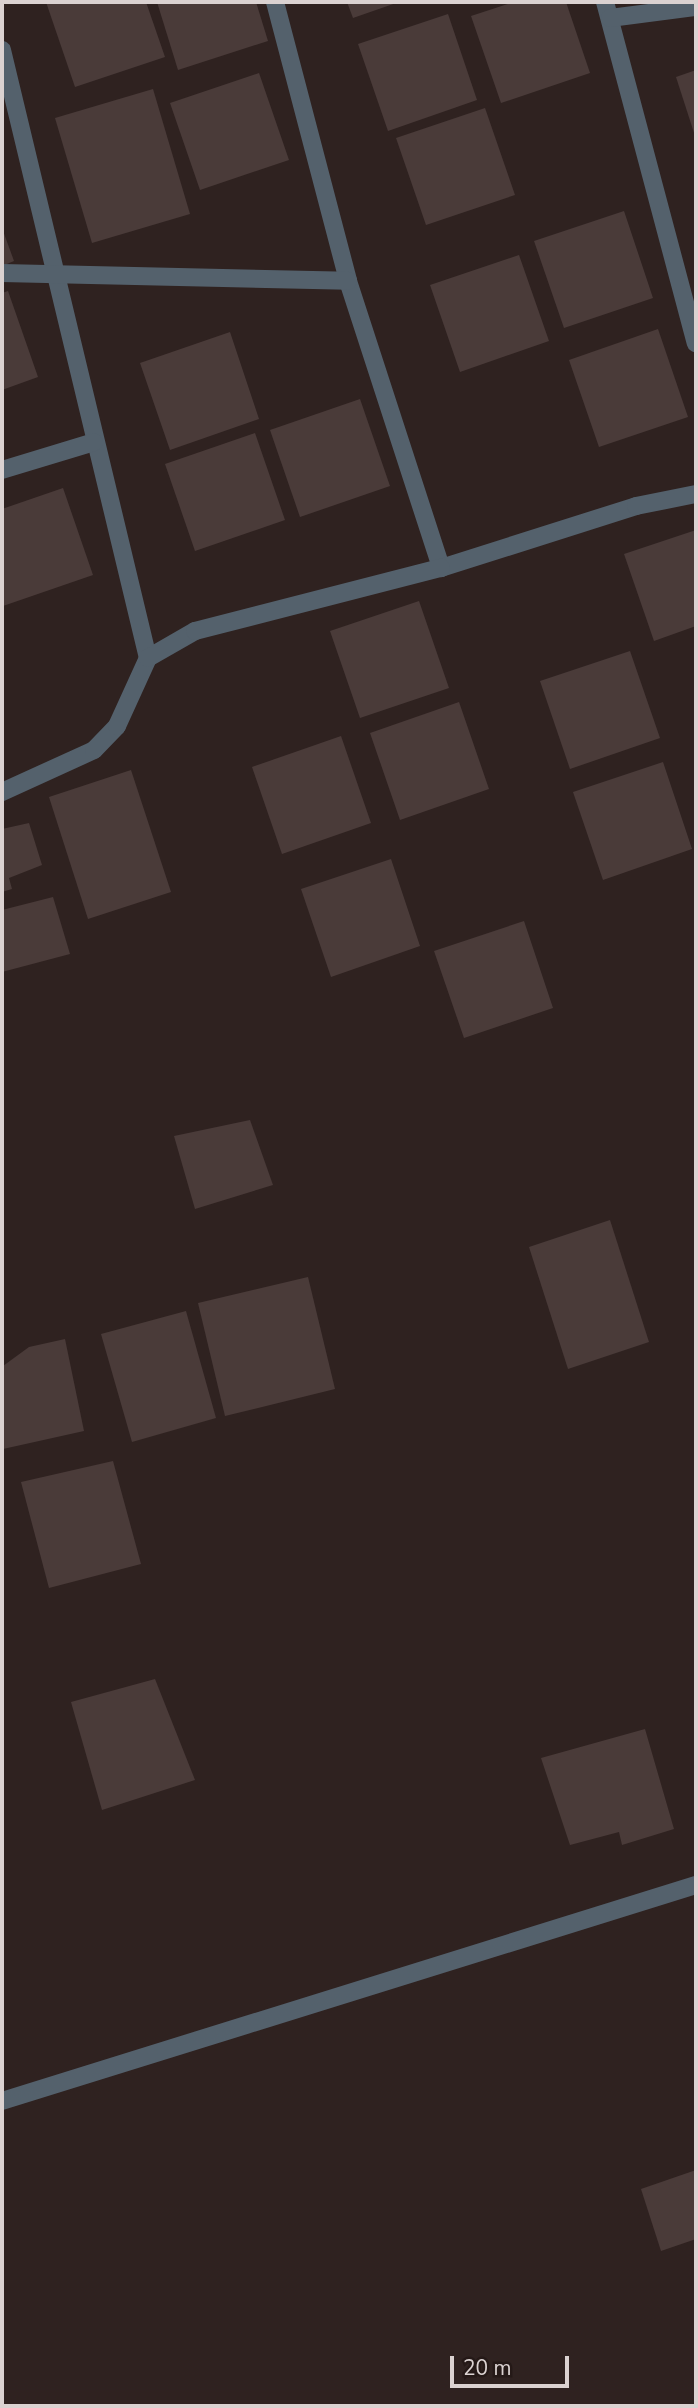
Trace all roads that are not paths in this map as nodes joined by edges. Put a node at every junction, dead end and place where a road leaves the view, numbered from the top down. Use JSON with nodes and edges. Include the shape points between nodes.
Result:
{"nodes":[{"id":1,"x":275,"y":2,"type":"edge"},
{"id":2,"x":696,"y":8,"type":"edge"},
{"id":3,"x":607,"y":10,"type":"edge"},
{"id":4,"x":2,"y":50,"type":"edge"},
{"id":5,"x":54,"y":272,"type":"junction"},
{"id":6,"x":2,"y":273,"type":"edge"},
{"id":7,"x":348,"y":281,"type":"junction"},
{"id":8,"x":696,"y":343,"type":"edge"},
{"id":9,"x":94,"y":442,"type":"junction"},
{"id":10,"x":2,"y":470,"type":"edge"},
{"id":11,"x":696,"y":494,"type":"edge"},
{"id":12,"x":441,"y":568,"type":"junction"},
{"id":13,"x":148,"y":659,"type":"junction"},
{"id":14,"x":2,"y":792,"type":"edge"},
{"id":15,"x":696,"y":1885,"type":"edge"},
{"id":16,"x":2,"y":2101,"type":"edge"}],
"edges":[{"from":1,"to":7,"type":"street"},
{"from":2,"to":3,"type":"street"},
{"from":3,"to":8,"type":"street"},
{"from":4,"to":5,"type":"street"},
{"from":5,"to":6,"type":"street"},
{"from":5,"to":7,"type":"street"},
{"from":5,"to":9,"type":"street"},
{"from":7,"to":12,"type":"street"},
{"from":9,"to":10,"type":"street"},
{"from":9,"to":13,"type":"street"},
{"from":11,"to":12,"type":"street","via":[[636,506]]},
{"from":12,"to":13,"type":"street","via":[[211,624]]},
{"from":13,"to":14,"type":"street","via":[[117,726],[94,750]]},
{"from":15,"to":16,"type":"street"}]}
